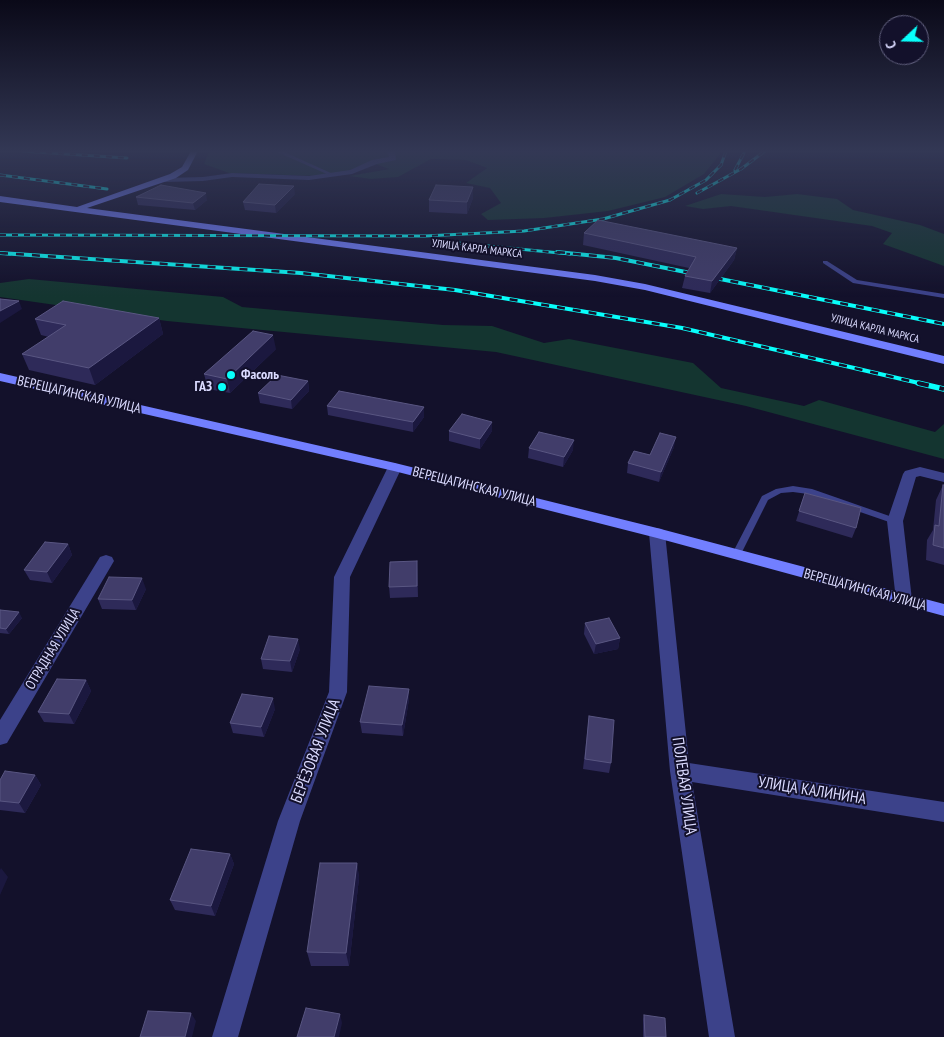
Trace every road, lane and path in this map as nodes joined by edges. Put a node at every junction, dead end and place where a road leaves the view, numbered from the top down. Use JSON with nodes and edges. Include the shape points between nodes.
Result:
{"nodes":[{"id":1,"x":3,"y":199,"type":"edge"},
{"id":2,"x":105,"y":199,"type":"edge"},
{"id":3,"x":75,"y":209,"type":"junction"},
{"id":4,"x":825,"y":262,"type":"dead end"},
{"id":5,"x":944,"y":296,"type":"edge"},
{"id":6,"x":944,"y":360,"type":"edge"},
{"id":7,"x":0,"y":377,"type":"edge"},
{"id":8,"x":395,"y":467,"type":"junction"},
{"id":9,"x":944,"y":478,"type":"edge"},
{"id":10,"x":895,"y":520,"type":"junction"},
{"id":11,"x":657,"y":533,"type":"junction"},
{"id":12,"x":736,"y":556,"type":"junction"},
{"id":13,"x":106,"y":561,"type":"dead end"},
{"id":14,"x":904,"y":600,"type":"junction"},
{"id":15,"x":944,"y":610,"type":"edge"},
{"id":16,"x":0,"y":737,"type":"edge"},
{"id":17,"x":680,"y":771,"type":"junction"},
{"id":18,"x":944,"y":812,"type":"edge"},
{"id":19,"x":225,"y":1037,"type":"edge"},
{"id":20,"x":722,"y":1037,"type":"edge"}],
"edges":[{"from":1,"to":3,"type":"main road","name":"УЛИЦА КАРЛА МАРКСА"},
{"from":2,"to":3,"type":"main road"},
{"from":3,"to":6,"type":"main road","name":"УЛИЦА КАРЛА МАРКСА","via":[[595,278],[778,318]]},
{"from":4,"to":5,"type":"lane","via":[[855,282]]},
{"from":7,"to":8,"type":"main road","name":"ВЕРЕЩАГИНСКАЯ УЛИЦА"},
{"from":8,"to":11,"type":"main road","name":"ВЕРЕЩАГИНСКАЯ УЛИЦА"},
{"from":8,"to":19,"type":"street","name":"БЕРЁЗОВАЯ УЛИЦА","via":[[342,577],[338,692],[289,820]]},
{"from":9,"to":10,"type":"street","via":[[920,471],[910,474]]},
{"from":10,"to":12,"type":"lane","via":[[809,490],[779,490],[766,498]]},
{"from":10,"to":14,"type":"street"},
{"from":11,"to":12,"type":"main road","name":"ВЕРЕЩАГИНСКАЯ УЛИЦА"},
{"from":11,"to":17,"type":"street","name":"ПОЛЕВАЯ УЛИЦА"},
{"from":12,"to":14,"type":"main road","name":"ВЕРЕЩАГИНСКАЯ УЛИЦА"},
{"from":13,"to":16,"type":"street","name":"ОТРАДНАЯ УЛИЦА"},
{"from":14,"to":15,"type":"main road","name":"ВЕРЕЩАГИНСКАЯ УЛИЦА"},
{"from":17,"to":18,"type":"street","name":"УЛИЦА КАЛИНИНА"},
{"from":17,"to":20,"type":"street","name":"ПОЛЕВАЯ УЛИЦА"}]}
